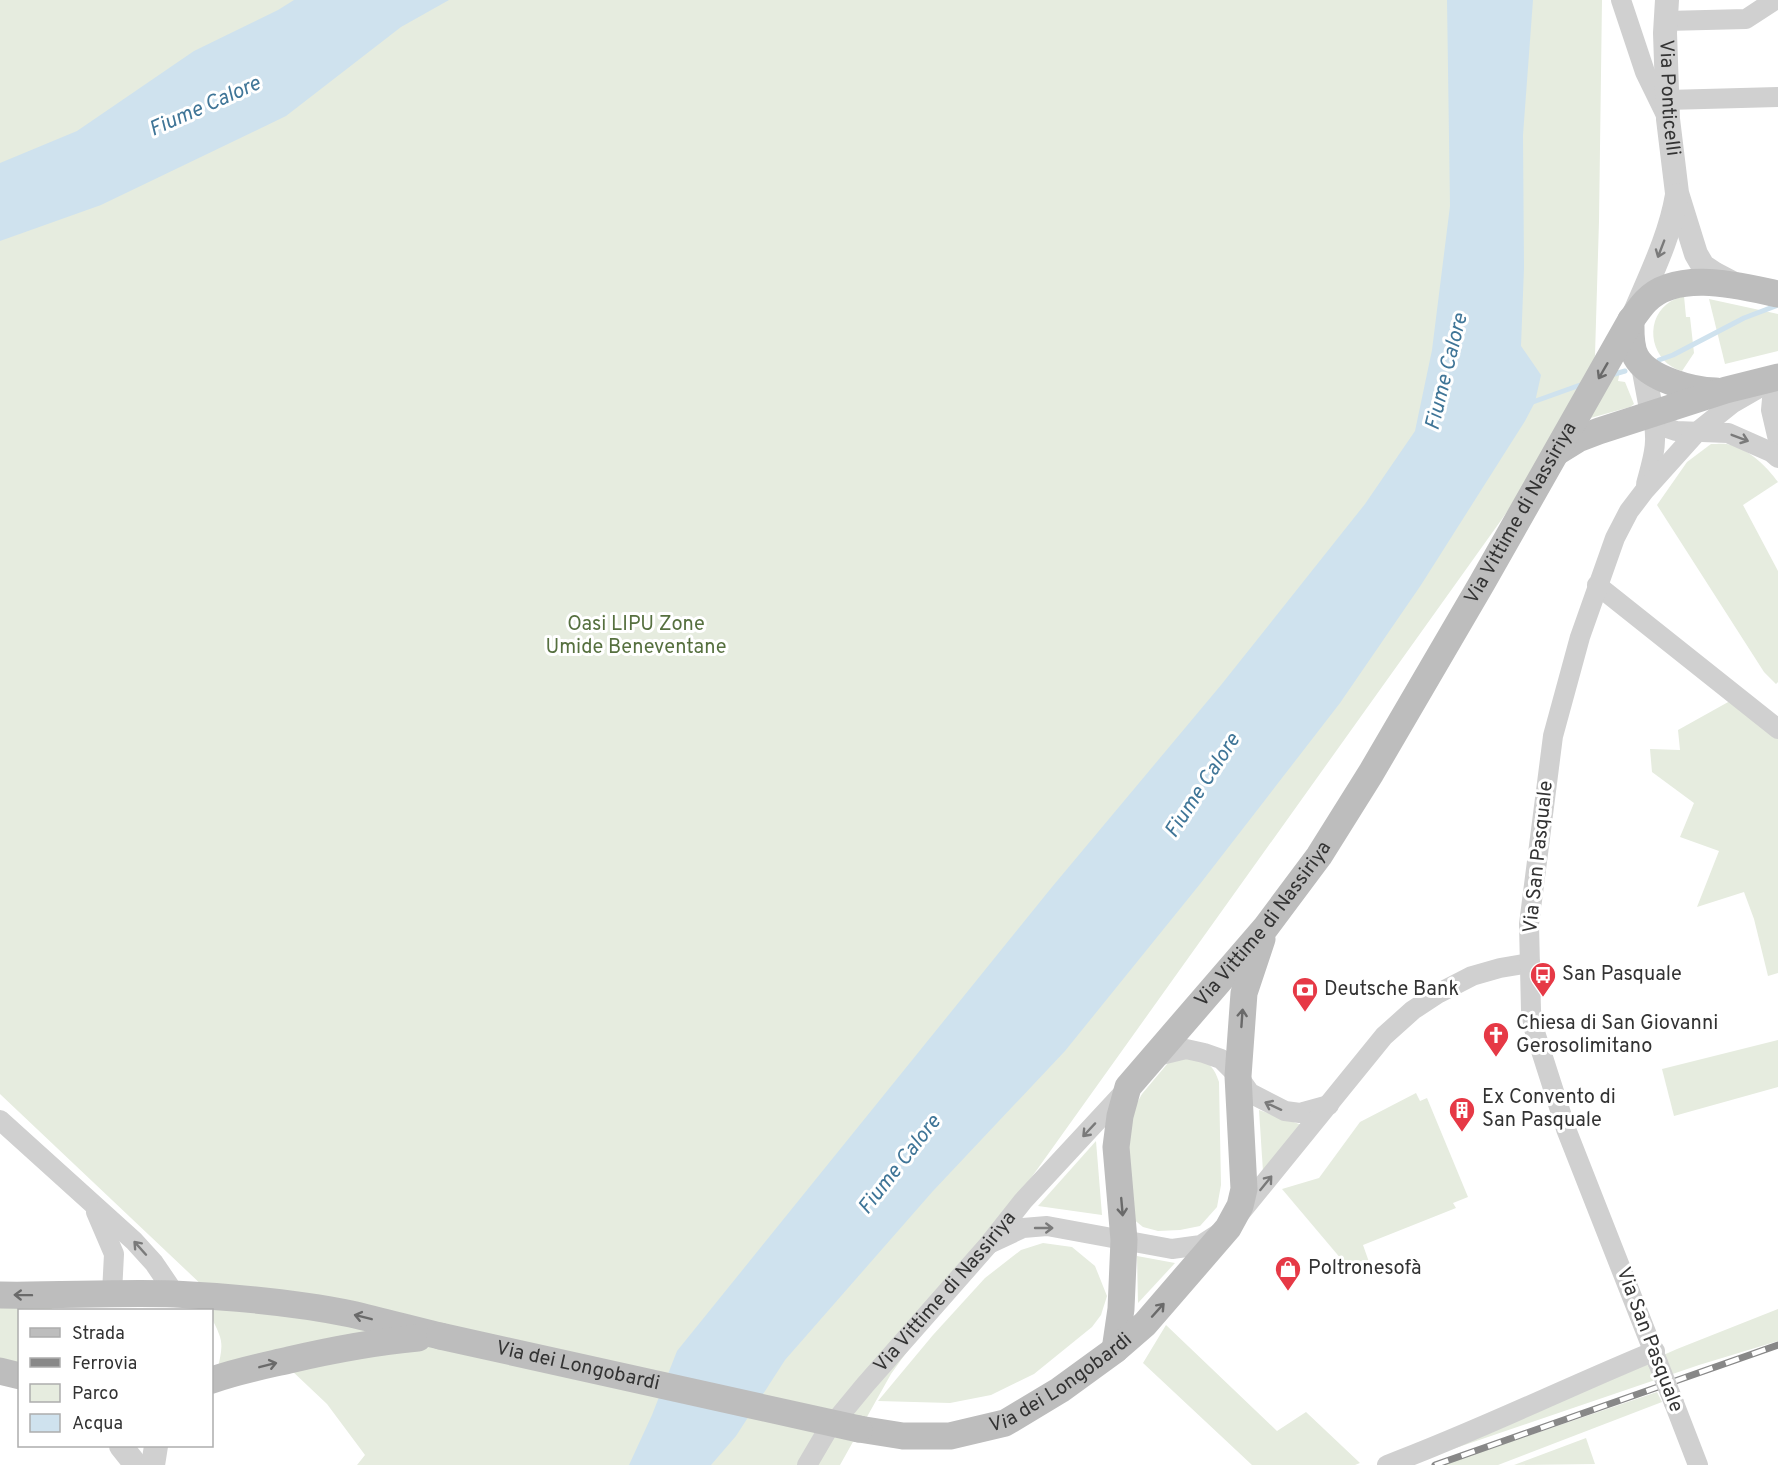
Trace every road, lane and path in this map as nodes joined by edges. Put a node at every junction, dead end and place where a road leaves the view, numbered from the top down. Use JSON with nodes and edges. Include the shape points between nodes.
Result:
{"nodes":[{"id":1,"x":1621,"y":0,"type":"edge"},
{"id":2,"x":1775,"y":0,"type":"edge"},
{"id":3,"x":1666,"y":11,"type":"edge"},
{"id":4,"x":1778,"y":98,"type":"edge"},
{"id":5,"x":1668,"y":110,"type":"junction"},
{"id":6,"x":1677,"y":193,"type":"junction"},
{"id":7,"x":1737,"y":286,"type":"junction"},
{"id":8,"x":1778,"y":294,"type":"edge"},
{"id":9,"x":1631,"y":320,"type":"junction"},
{"id":10,"x":1643,"y":366,"type":"junction"},
{"id":11,"x":1776,"y":378,"type":"edge"},
{"id":12,"x":1726,"y":390,"type":"junction"},
{"id":13,"x":1654,"y":419,"type":"junction"},
{"id":14,"x":1698,"y":431,"type":"junction"},
{"id":15,"x":1778,"y":440,"type":"edge"},
{"id":16,"x":1556,"y":453,"type":"junction"},
{"id":17,"x":1778,"y":458,"type":"edge"},
{"id":18,"x":1645,"y":490,"type":"junction"},
{"id":19,"x":1597,"y":585,"type":"junction"},
{"id":20,"x":1778,"y":729,"type":"edge"},
{"id":21,"x":1266,"y":927,"type":"junction"},
{"id":22,"x":1530,"y":963,"type":"junction"},
{"id":23,"x":1153,"y":1057,"type":"junction"},
{"id":24,"x":1238,"y":1076,"type":"junction"},
{"id":25,"x":1128,"y":1087,"type":"junction"},
{"id":26,"x":1329,"y":1105,"type":"junction"},
{"id":27,"x":0,"y":1120,"type":"edge"},
{"id":28,"x":94,"y":1206,"type":"junction"},
{"id":29,"x":1228,"y":1228,"type":"junction"},
{"id":30,"x":1124,"y":1240,"type":"junction"},
{"id":31,"x":989,"y":1244,"type":"junction"},
{"id":32,"x":100,"y":1293,"type":"junction"},
{"id":33,"x":0,"y":1295,"type":"edge"},
{"id":34,"x":183,"y":1303,"type":"edge"},
{"id":35,"x":66,"y":1309,"type":"edge"},
{"id":36,"x":440,"y":1336,"type":"junction"},
{"id":37,"x":1115,"y":1350,"type":"junction"},
{"id":38,"x":1657,"y":1357,"type":"junction"},
{"id":39,"x":0,"y":1371,"type":"edge"},
{"id":40,"x":18,"y":1376,"type":"edge"},
{"id":41,"x":213,"y":1380,"type":"edge"},
{"id":42,"x":122,"y":1447,"type":"edge"},
{"id":43,"x":156,"y":1447,"type":"edge"},
{"id":44,"x":136,"y":1465,"type":"edge"},
{"id":45,"x":153,"y":1465,"type":"edge"},
{"id":46,"x":807,"y":1465,"type":"edge"},
{"id":47,"x":1387,"y":1465,"type":"edge"},
{"id":48,"x":1698,"y":1465,"type":"edge"}],
"edges":[{"from":1,"to":5,"type":"street","via":[[1645,72]]},
{"from":2,"to":3,"type":"street","via":[[1746,19]]},
{"from":3,"to":5,"type":"street","name":"Via Ponticelli"},
{"from":4,"to":5,"type":"street"},
{"from":5,"to":6,"type":"street","name":"Via Ponticelli"},
{"from":6,"to":7,"type":"street","name":"Via Ponticelli","via":[[1703,266]]},
{"from":6,"to":9,"type":"street","name":"Via Ponticelli","one_way":true,"via":[[1660,254]]},
{"from":7,"to":8,"type":"main road","name":"Via Vittime di Nassiriya"},
{"from":7,"to":9,"type":"main road","name":"Via Vittime di Nassiriya","via":[[1696,282],[1674,286],[1646,301]]},
{"from":9,"to":10,"type":"main road","via":[[1635,356]]},
{"from":9,"to":16,"type":"main road","name":"Via Vittime di Nassiriya","one_way":true},
{"from":10,"to":12,"type":"main road","via":[[1688,388]]},
{"from":10,"to":13,"type":"street"},
{"from":11,"to":12,"type":"main road"},
{"from":11,"to":14,"type":"street","name":"Via San Pasquale"},
{"from":11,"to":15,"type":"street","via":[[1770,410]]},
{"from":12,"to":13,"type":"main road"},
{"from":13,"to":14,"type":"street","via":[[1676,431]]},
{"from":13,"to":16,"type":"main road","via":[[1578,439]]},
{"from":13,"to":18,"type":"street","via":[[1655,447]]},
{"from":14,"to":17,"type":"street","one_way":true,"via":[[1728,433]]},
{"from":14,"to":18,"type":"street","name":"Via San Pasquale"},
{"from":16,"to":21,"type":"main road","name":"Via Vittime di Nassiriya","via":[[1371,773],[1319,856]]},
{"from":18,"to":19,"type":"street","name":"Via San Pasquale","via":[[1615,538]]},
{"from":19,"to":20,"type":"street"},
{"from":19,"to":22,"type":"street","name":"Via San Pasquale","via":[[1553,736],[1529,924]]},
{"from":21,"to":23,"type":"main road","name":"Via Vittime di Nassiriya"},
{"from":24,"to":21,"type":"main road","one_way":true,"via":[[1244,993]]},
{"from":22,"to":26,"type":"street","name":"Via dei Longobardi","via":[[1472,976],[1413,1010],[1384,1036]]},
{"from":22,"to":38,"type":"street","name":"Via San Pasquale","via":[[1534,1029],[1563,1118]]},
{"from":23,"to":24,"type":"street","via":[[1186,1049],[1204,1053],[1221,1059]]},
{"from":23,"to":25,"type":"main road","name":"Via Vittime di Nassiriya"},
{"from":26,"to":24,"type":"street","one_way":true,"via":[[1300,1113],[1285,1111],[1250,1093]]},
{"from":24,"to":29,"type":"main road","via":[[1244,1189]]},
{"from":25,"to":30,"type":"main road","one_way":true,"via":[[1116,1147]]},
{"from":25,"to":31,"type":"street","name":"Via Vittime di Nassiriya","one_way":true},
{"from":29,"to":26,"type":"street","name":"Via dei Longobardi","one_way":true},
{"from":27,"to":28,"type":"street"},
{"from":28,"to":32,"type":"street","via":[[114,1254]]},
{"from":34,"to":28,"type":"street","one_way":true,"via":[[134,1241]]},
{"from":29,"to":30,"type":"street","via":[[1201,1245],[1172,1248]]},
{"from":37,"to":29,"type":"main road","name":"Via dei Longobardi","one_way":true,"via":[[1145,1324]]},
{"from":31,"to":30,"type":"street","one_way":true,"via":[[1023,1228],[1047,1226]]},
{"from":30,"to":37,"type":"main road"},
{"from":31,"to":46,"type":"street","name":"Via Vittime di Nassiriya","via":[[827,1431]]},
{"from":32,"to":33,"type":"main road","name":"Via dei Longobardi","one_way":true},
{"from":32,"to":34,"type":"main road","name":"Via dei Longobardi"},
{"from":32,"to":35,"type":"main road"},
{"from":36,"to":34,"type":"main road","name":"Via dei Longobardi","one_way":true,"via":[[351,1314],[262,1301]]},
{"from":36,"to":37,"type":"main road","name":"Via dei Longobardi","bridge":true,"via":[[859,1429],[903,1436],[950,1437],[1005,1423]]},
{"from":41,"to":36,"type":"main road","name":"Via dei Longobardi","one_way":true,"via":[[329,1351]]},
{"from":38,"to":47,"type":"street","via":[[1597,1375]]},
{"from":38,"to":48,"type":"street","name":"Via San Pasquale","bridge":true},
{"from":39,"to":40,"type":"main road"},
{"from":42,"to":44,"type":"street"},
{"from":43,"to":45,"type":"street"}]}
